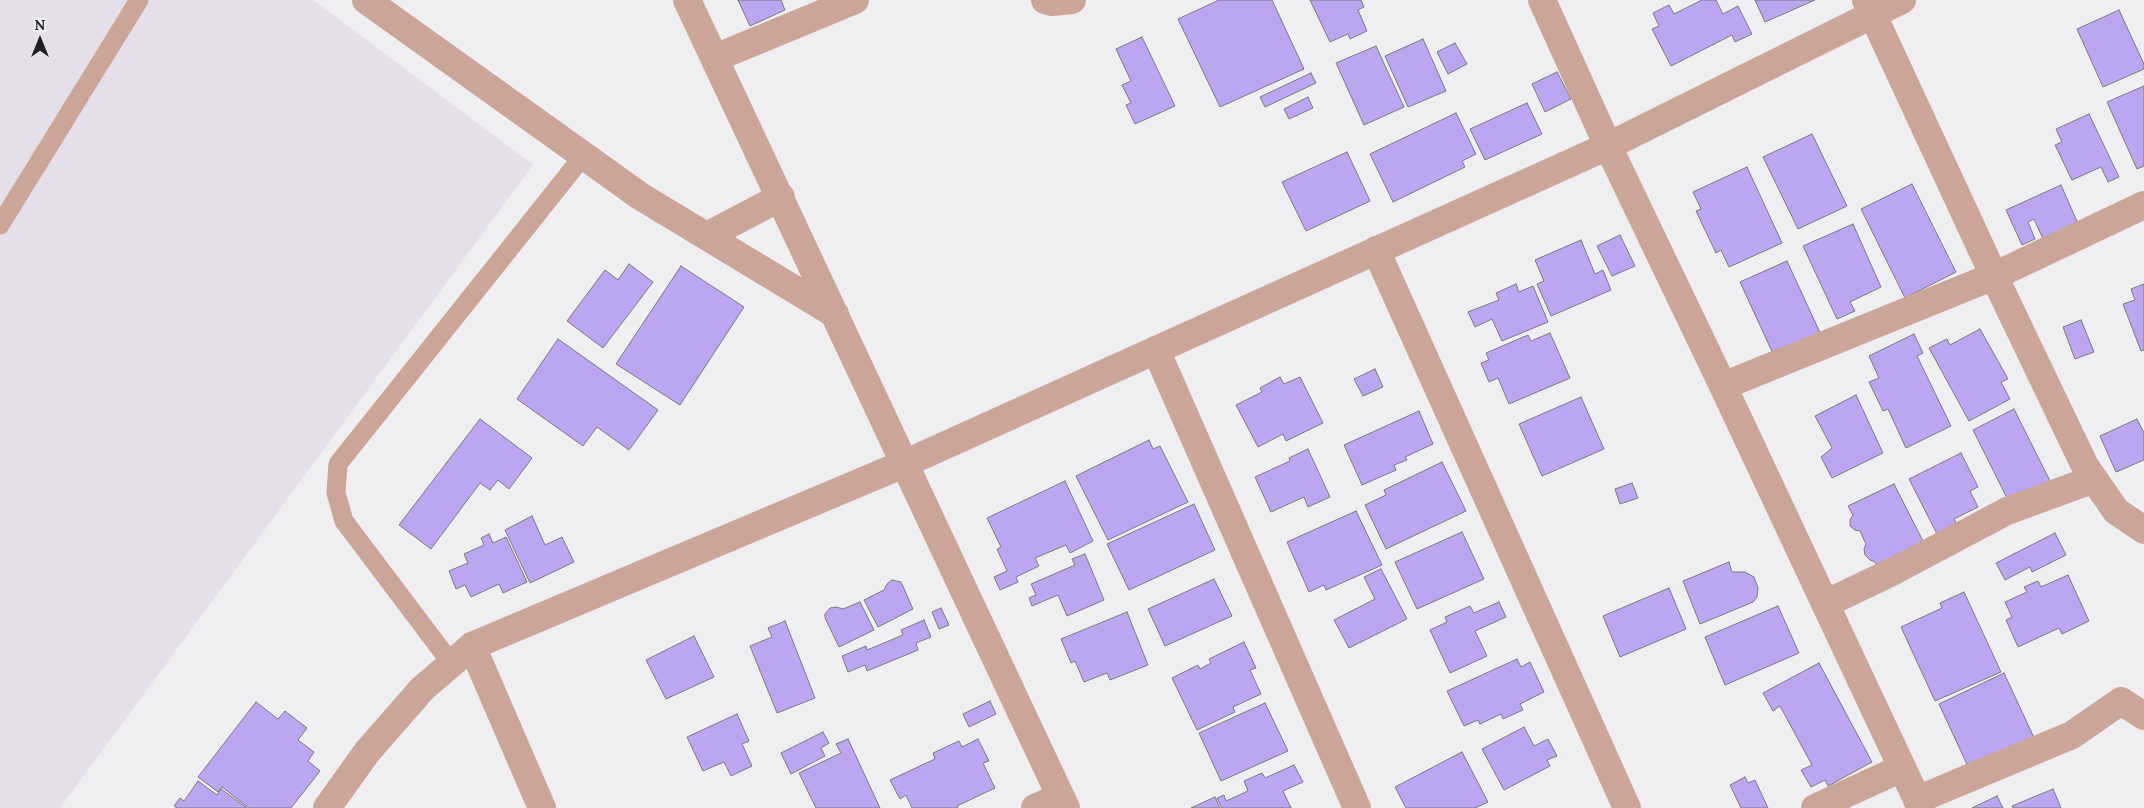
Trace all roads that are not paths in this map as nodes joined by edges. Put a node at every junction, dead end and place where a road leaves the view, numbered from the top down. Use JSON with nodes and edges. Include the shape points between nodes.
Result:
{"nodes":[{"id":1,"x":139,"y":0,"type":"edge"},
{"id":2,"x":366,"y":0,"type":"edge"},
{"id":3,"x":687,"y":0,"type":"edge"},
{"id":4,"x":855,"y":0,"type":"edge"},
{"id":5,"x":1045,"y":0,"type":"edge"},
{"id":6,"x":1072,"y":0,"type":"edge"},
{"id":7,"x":1542,"y":0,"type":"edge"},
{"id":8,"x":1902,"y":0,"type":"edge"},
{"id":9,"x":1869,"y":8,"type":"edge"},
{"id":10,"x":715,"y":58,"type":"junction"},
{"id":11,"x":1608,"y":146,"type":"junction"},
{"id":12,"x":584,"y":156,"type":"junction"},
{"id":13,"x":780,"y":197,"type":"junction"},
{"id":14,"x":2144,"y":205,"type":"edge"},
{"id":15,"x":0,"y":225,"type":"edge"},
{"id":16,"x":707,"y":236,"type":"junction"},
{"id":17,"x":1376,"y":250,"type":"junction"},
{"id":18,"x":1994,"y":276,"type":"junction"},
{"id":19,"x":835,"y":314,"type":"junction"},
{"id":20,"x":1156,"y":350,"type":"junction"},
{"id":21,"x":1723,"y":386,"type":"junction"},
{"id":22,"x":906,"y":463,"type":"junction"},
{"id":23,"x":2094,"y":479,"type":"junction"},
{"id":24,"x":2144,"y":530,"type":"edge"},
{"id":25,"x":1825,"y":604,"type":"junction"},
{"id":26,"x":472,"y":646,"type":"junction"},
{"id":27,"x":451,"y":663,"type":"junction"},
{"id":28,"x":2144,"y":716,"type":"edge"},
{"id":29,"x":1902,"y":768,"type":"junction"},
{"id":30,"x":1064,"y":802,"type":"edge"},
{"id":31,"x":1919,"y":804,"type":"edge"},
{"id":32,"x":327,"y":808,"type":"edge"},
{"id":33,"x":542,"y":808,"type":"edge"},
{"id":34,"x":1035,"y":808,"type":"edge"},
{"id":35,"x":1356,"y":808,"type":"edge"},
{"id":36,"x":1627,"y":808,"type":"edge"},
{"id":37,"x":1814,"y":808,"type":"edge"}],
"edges":[{"from":1,"to":15,"type":"lane"},
{"from":2,"to":12,"type":"street"},
{"from":3,"to":10,"type":"street"},
{"from":4,"to":10,"type":"street"},
{"from":5,"to":6,"type":"street"},
{"from":7,"to":11,"type":"street"},
{"from":8,"to":9,"type":"street"},
{"from":9,"to":11,"type":"street"},
{"from":9,"to":18,"type":"street"},
{"from":10,"to":13,"type":"street"},
{"from":11,"to":17,"type":"street"},
{"from":11,"to":21,"type":"street"},
{"from":12,"to":16,"type":"street","via":[[640,196]]},
{"from":12,"to":27,"type":"lane","via":[[338,464],[336,493],[344,521]]},
{"from":13,"to":16,"type":"street"},
{"from":13,"to":19,"type":"street"},
{"from":14,"to":18,"type":"street"},
{"from":16,"to":19,"type":"street"},
{"from":17,"to":20,"type":"street"},
{"from":17,"to":36,"type":"street"},
{"from":18,"to":21,"type":"street"},
{"from":18,"to":23,"type":"street"},
{"from":19,"to":22,"type":"street"},
{"from":20,"to":22,"type":"street"},
{"from":20,"to":35,"type":"street"},
{"from":21,"to":25,"type":"street"},
{"from":22,"to":26,"type":"street"},
{"from":22,"to":30,"type":"street"},
{"from":23,"to":24,"type":"street","via":[[2116,511]]},
{"from":23,"to":25,"type":"street","via":[[2007,511]]},
{"from":25,"to":29,"type":"street"},
{"from":26,"to":27,"type":"street"},
{"from":26,"to":33,"type":"street"},
{"from":27,"to":32,"type":"street","via":[[422,689],[367,752]]},
{"from":28,"to":31,"type":"street","via":[[2121,701],[2072,735]]},
{"from":29,"to":31,"type":"street"},
{"from":29,"to":37,"type":"street"},
{"from":30,"to":34,"type":"street"}]}
